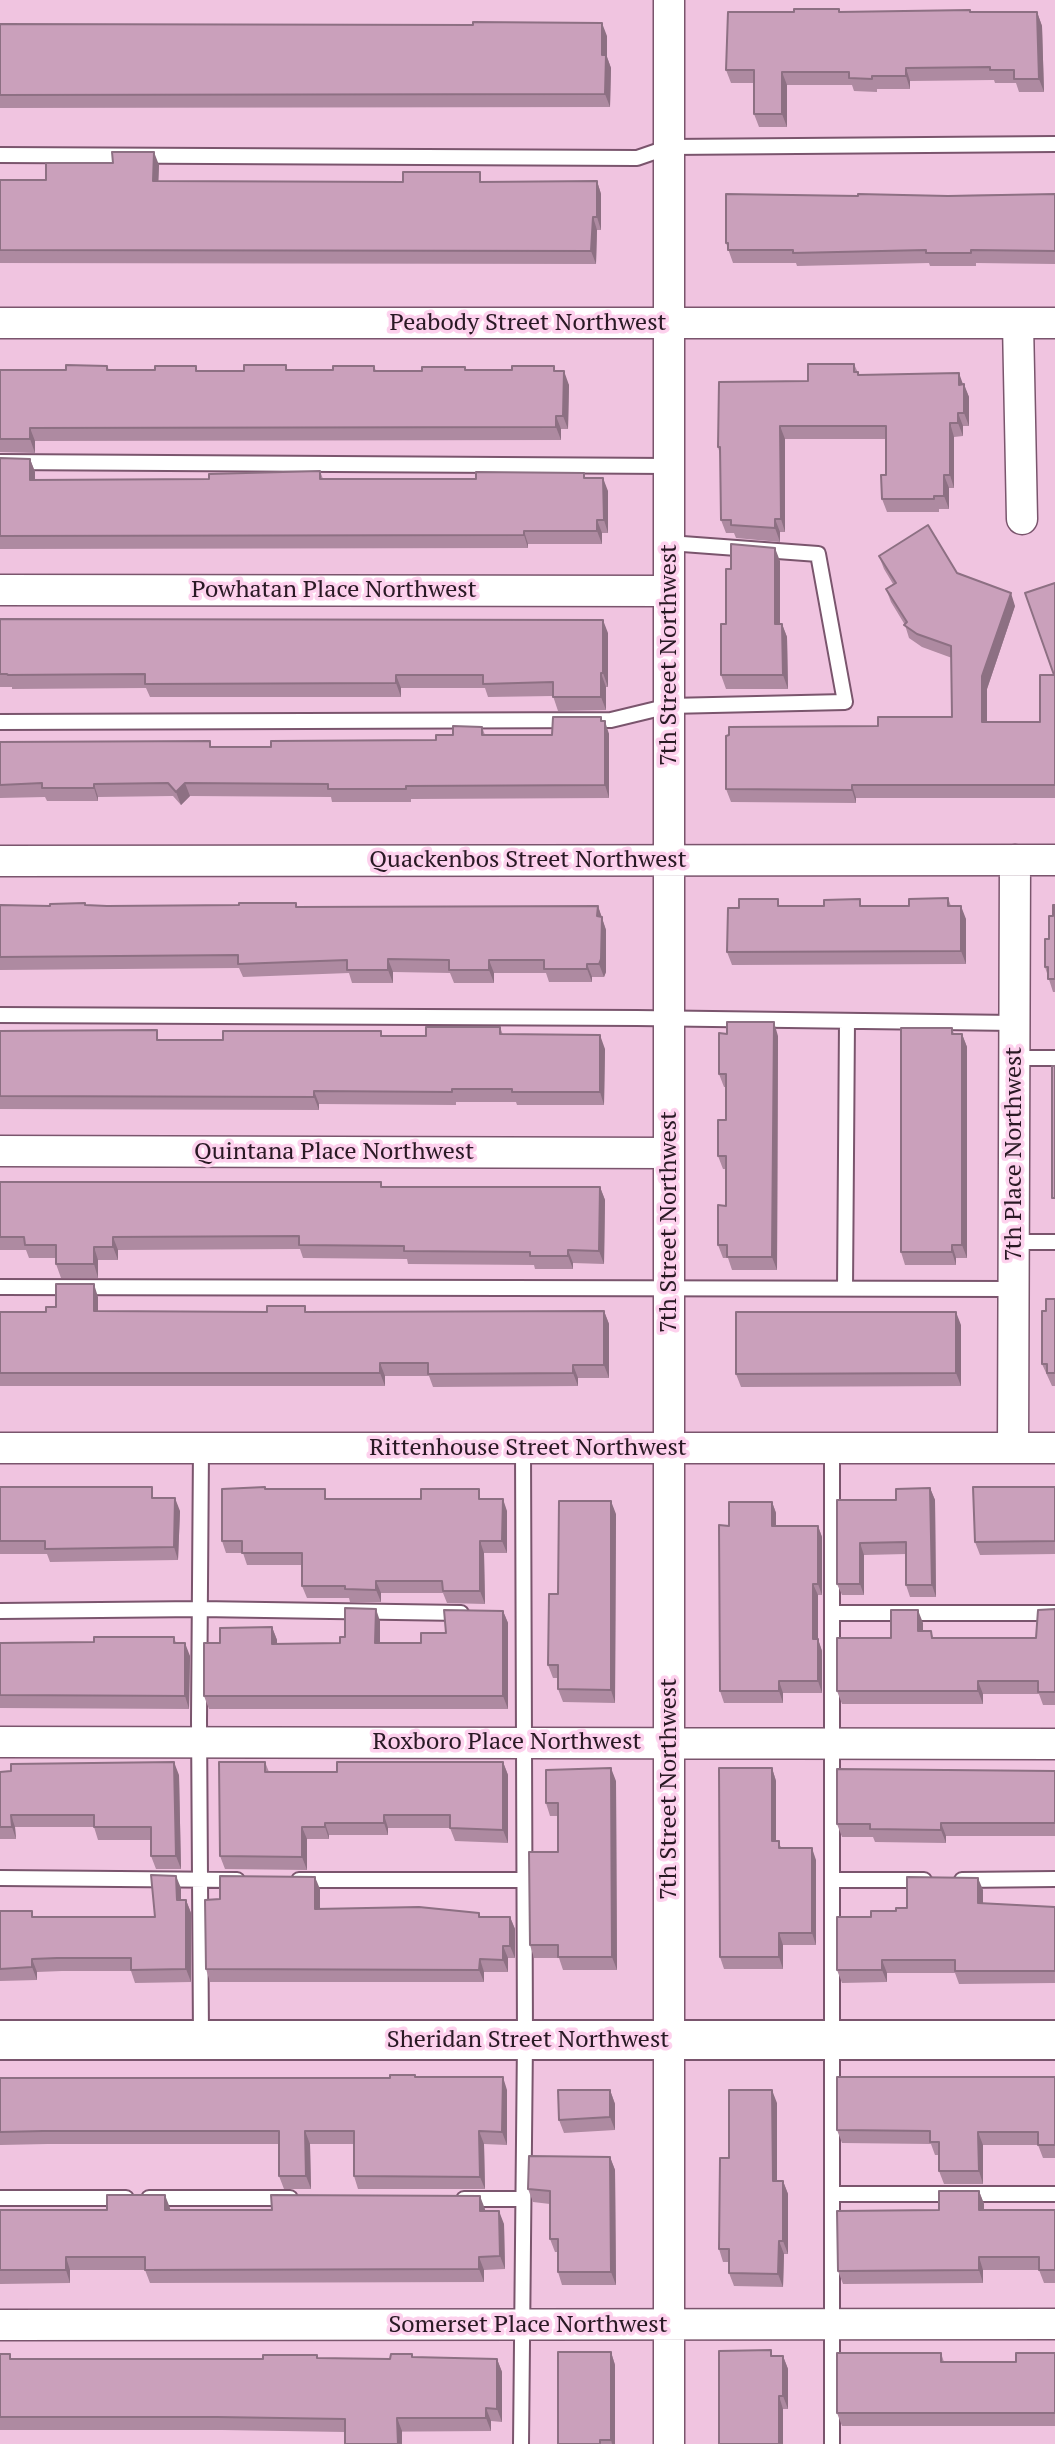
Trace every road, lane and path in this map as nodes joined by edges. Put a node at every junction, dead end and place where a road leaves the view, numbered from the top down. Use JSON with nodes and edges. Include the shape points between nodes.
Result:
{"nodes":[{"id":1,"x":669,"y":0,"type":"edge"},
{"id":2,"x":1055,"y":144,"type":"edge"},
{"id":3,"x":669,"y":147,"type":"junction"},
{"id":4,"x":0,"y":155,"type":"edge"},
{"id":5,"x":0,"y":323,"type":"edge"},
{"id":6,"x":669,"y":323,"type":"junction"},
{"id":7,"x":1018,"y":323,"type":"junction"},
{"id":8,"x":1055,"y":323,"type":"edge"},
{"id":9,"x":0,"y":462,"type":"edge"},
{"id":10,"x":669,"y":466,"type":"junction"},
{"id":11,"x":1022,"y":519,"type":"dead end"},
{"id":12,"x":669,"y":543,"type":"junction"},
{"id":13,"x":0,"y":590,"type":"edge"},
{"id":14,"x":669,"y":591,"type":"junction"},
{"id":15,"x":669,"y":706,"type":"junction"},
{"id":16,"x":0,"y":722,"type":"edge"},
{"id":17,"x":670,"y":860,"type":"junction"},
{"id":18,"x":1015,"y":860,"type":"junction"},
{"id":19,"x":1055,"y":860,"type":"edge"},
{"id":20,"x":0,"y":861,"type":"edge"},
{"id":21,"x":0,"y":1015,"type":"edge"},
{"id":22,"x":669,"y":1018,"type":"junction"},
{"id":23,"x":847,"y":1021,"type":"junction"},
{"id":24,"x":1014,"y":1023,"type":"junction"},
{"id":25,"x":1014,"y":1058,"type":"junction"},
{"id":26,"x":1055,"y":1058,"type":"edge"},
{"id":27,"x":0,"y":1152,"type":"edge"},
{"id":28,"x":669,"y":1153,"type":"junction"},
{"id":29,"x":1013,"y":1242,"type":"junction"},
{"id":30,"x":1055,"y":1242,"type":"edge"},
{"id":31,"x":0,"y":1287,"type":"edge"},
{"id":32,"x":670,"y":1287,"type":"junction"},
{"id":33,"x":845,"y":1288,"type":"junction"},
{"id":34,"x":1013,"y":1289,"type":"junction"},
{"id":35,"x":0,"y":1448,"type":"edge"},
{"id":36,"x":201,"y":1448,"type":"junction"},
{"id":37,"x":523,"y":1448,"type":"junction"},
{"id":38,"x":669,"y":1448,"type":"junction"},
{"id":39,"x":832,"y":1448,"type":"junction"},
{"id":40,"x":1013,"y":1448,"type":"junction"},
{"id":41,"x":1055,"y":1448,"type":"edge"},
{"id":42,"x":200,"y":1609,"type":"junction"},
{"id":43,"x":0,"y":1611,"type":"edge"},
{"id":44,"x":470,"y":1613,"type":"edge"},
{"id":45,"x":832,"y":1613,"type":"junction"},
{"id":46,"x":1055,"y":1613,"type":"edge"},
{"id":47,"x":0,"y":1742,"type":"edge"},
{"id":48,"x":199,"y":1742,"type":"junction"},
{"id":49,"x":525,"y":1742,"type":"junction"},
{"id":50,"x":669,"y":1742,"type":"junction"},
{"id":51,"x":832,"y":1744,"type":"junction"},
{"id":52,"x":1055,"y":1744,"type":"edge"},
{"id":53,"x":0,"y":1878,"type":"edge"},
{"id":54,"x":1055,"y":1879,"type":"edge"},
{"id":55,"x":200,"y":1880,"type":"junction"},
{"id":56,"x":254,"y":1880,"type":"edge"},
{"id":57,"x":281,"y":1880,"type":"edge"},
{"id":58,"x":525,"y":1880,"type":"junction"},
{"id":59,"x":832,"y":1880,"type":"junction"},
{"id":60,"x":0,"y":2040,"type":"edge"},
{"id":61,"x":201,"y":2040,"type":"junction"},
{"id":62,"x":525,"y":2040,"type":"junction"},
{"id":63,"x":670,"y":2040,"type":"junction"},
{"id":64,"x":832,"y":2040,"type":"junction"},
{"id":65,"x":1055,"y":2040,"type":"edge"},
{"id":66,"x":832,"y":2194,"type":"junction"},
{"id":67,"x":1055,"y":2194,"type":"edge"},
{"id":68,"x":0,"y":2198,"type":"edge"},
{"id":69,"x":303,"y":2199,"type":"edge"},
{"id":70,"x":454,"y":2199,"type":"edge"},
{"id":71,"x":523,"y":2199,"type":"junction"},
{"id":72,"x":669,"y":2324,"type":"junction"},
{"id":73,"x":832,"y":2324,"type":"junction"},
{"id":74,"x":1055,"y":2324,"type":"edge"},
{"id":75,"x":0,"y":2325,"type":"edge"},
{"id":76,"x":521,"y":2325,"type":"junction"},
{"id":77,"x":521,"y":2444,"type":"edge"},
{"id":78,"x":668,"y":2444,"type":"edge"},
{"id":79,"x":832,"y":2444,"type":"edge"}],
"edges":[{"from":1,"to":3,"type":"street","name":"7th Street Northwest"},
{"from":2,"to":3,"type":"lane"},
{"from":3,"to":4,"type":"lane","via":[[637,158]]},
{"from":3,"to":6,"type":"street","name":"7th Street Northwest"},
{"from":5,"to":6,"type":"street","name":"Peabody Street Northwest"},
{"from":6,"to":7,"type":"street","name":"Peabody Street Northwest"},
{"from":6,"to":10,"type":"street","name":"7th Street Northwest"},
{"from":7,"to":8,"type":"street","name":"Peabody Street Northwest"},
{"from":7,"to":11,"type":"street"},
{"from":9,"to":10,"type":"lane"},
{"from":10,"to":12,"type":"street","name":"7th Street Northwest"},
{"from":12,"to":14,"type":"street","name":"7th Street Northwest"},
{"from":12,"to":15,"type":"lane","via":[[818,554],[845,702]]},
{"from":13,"to":14,"type":"street","name":"Powhatan Place Northwest"},
{"from":14,"to":15,"type":"street","name":"7th Street Northwest"},
{"from":15,"to":16,"type":"lane","via":[[611,720]]},
{"from":15,"to":17,"type":"street","name":"7th Street Northwest"},
{"from":17,"to":18,"type":"street","name":"Quackenbos Street Northwest"},
{"from":17,"to":20,"type":"street","name":"Quackenbos Street Northwest"},
{"from":17,"to":22,"type":"street","name":"7th Street Northwest"},
{"from":18,"to":19,"type":"street","name":"Quackenbos Street Northwest"},
{"from":18,"to":24,"type":"street","name":"7th Place Northwest"},
{"from":21,"to":22,"type":"lane"},
{"from":22,"to":23,"type":"lane"},
{"from":22,"to":28,"type":"street","name":"7th Street Northwest"},
{"from":23,"to":24,"type":"lane"},
{"from":23,"to":33,"type":"lane"},
{"from":24,"to":25,"type":"street","name":"7th Place Northwest"},
{"from":25,"to":26,"type":"lane"},
{"from":25,"to":29,"type":"street","name":"7th Place Northwest"},
{"from":27,"to":28,"type":"street","name":"Quintana Place Northwest"},
{"from":28,"to":32,"type":"street","name":"7th Street Northwest"},
{"from":29,"to":30,"type":"lane"},
{"from":29,"to":34,"type":"street","name":"7th Place Northwest"},
{"from":31,"to":32,"type":"lane"},
{"from":32,"to":33,"type":"lane"},
{"from":32,"to":38,"type":"street","name":"7th Street Northwest"},
{"from":33,"to":34,"type":"lane"},
{"from":34,"to":40,"type":"street","name":"7th Place Northwest"},
{"from":35,"to":36,"type":"street","name":"Rittenhouse Street Northwest"},
{"from":36,"to":37,"type":"street","name":"Rittenhouse Street Northwest"},
{"from":36,"to":42,"type":"lane"},
{"from":37,"to":38,"type":"street","name":"Rittenhouse Street Northwest"},
{"from":37,"to":49,"type":"lane","via":[[517,1614]]},
{"from":38,"to":39,"type":"street","name":"Rittenhouse Street Northwest"},
{"from":38,"to":50,"type":"street","name":"7th Street Northwest"},
{"from":39,"to":40,"type":"street","name":"Rittenhouse Street Northwest"},
{"from":39,"to":45,"type":"lane"},
{"from":40,"to":41,"type":"street","name":"Rittenhouse Street Northwest"},
{"from":42,"to":43,"type":"lane"},
{"from":42,"to":44,"type":"lane"},
{"from":42,"to":48,"type":"lane"},
{"from":45,"to":46,"type":"lane"},
{"from":45,"to":51,"type":"lane"},
{"from":47,"to":48,"type":"street","name":"Roxboro Place Northwest"},
{"from":48,"to":49,"type":"street","name":"Roxboro Place Northwest"},
{"from":48,"to":55,"type":"lane"},
{"from":49,"to":50,"type":"street","name":"Roxboro Place Northwest"},
{"from":49,"to":58,"type":"lane"},
{"from":50,"to":51,"type":"street","name":"Roxboro Place Northwest"},
{"from":50,"to":63,"type":"street","name":"7th Street Northwest"},
{"from":51,"to":52,"type":"street","name":"Roxboro Place Northwest"},
{"from":51,"to":59,"type":"lane"},
{"from":53,"to":55,"type":"lane"},
{"from":54,"to":59,"type":"lane"},
{"from":55,"to":56,"type":"lane"},
{"from":55,"to":61,"type":"lane"},
{"from":57,"to":58,"type":"lane"},
{"from":58,"to":62,"type":"lane"},
{"from":59,"to":64,"type":"lane"},
{"from":60,"to":61,"type":"street","name":"Sheridan Street Northwest"},
{"from":61,"to":62,"type":"street","name":"Sheridan Street Northwest"},
{"from":62,"to":63,"type":"street","name":"Sheridan Street Northwest"},
{"from":62,"to":71,"type":"lane"},
{"from":63,"to":64,"type":"street","name":"Sheridan Street Northwest"},
{"from":63,"to":72,"type":"street","name":"7th Street Northwest"},
{"from":64,"to":65,"type":"street","name":"Sheridan Street Northwest"},
{"from":64,"to":66,"type":"lane"},
{"from":66,"to":67,"type":"lane"},
{"from":66,"to":73,"type":"lane"},
{"from":68,"to":69,"type":"lane"},
{"from":70,"to":71,"type":"lane"},
{"from":71,"to":76,"type":"lane"},
{"from":72,"to":73,"type":"street","name":"Somerset Place Northwest"},
{"from":72,"to":76,"type":"street","name":"Somerset Place Northwest"},
{"from":72,"to":78,"type":"street","name":"7th Street Northwest"},
{"from":73,"to":74,"type":"street","name":"Somerset Place Northwest"},
{"from":73,"to":79,"type":"lane"},
{"from":75,"to":76,"type":"street","name":"Somerset Place Northwest"},
{"from":76,"to":77,"type":"lane"}]}
